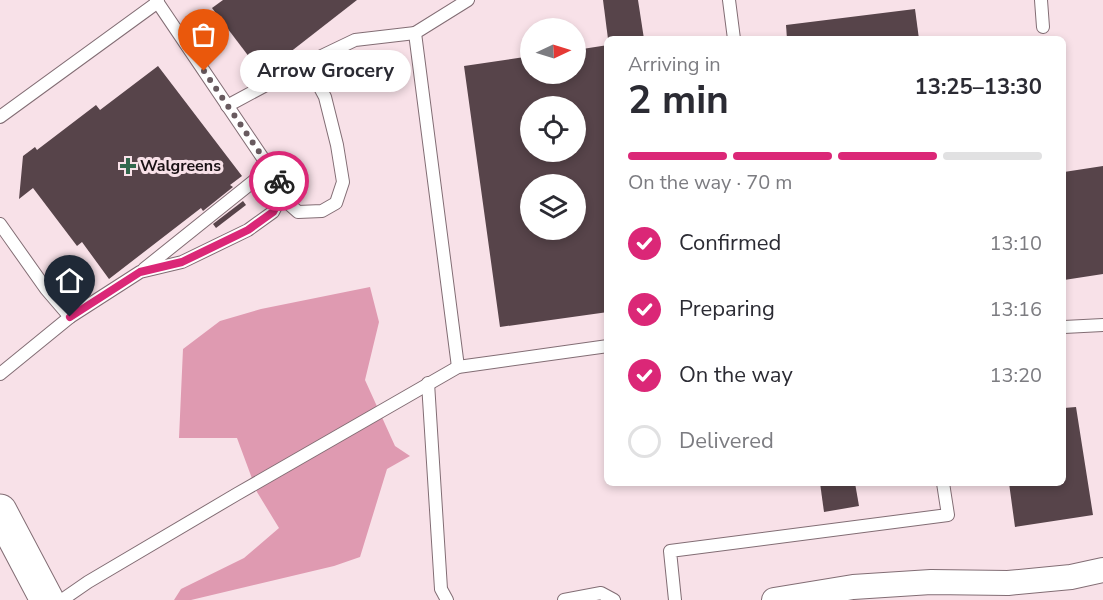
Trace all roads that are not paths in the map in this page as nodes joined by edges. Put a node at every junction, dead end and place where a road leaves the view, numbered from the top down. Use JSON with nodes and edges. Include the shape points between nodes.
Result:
{"nodes":[{"id":1,"x":468,"y":0,"type":"edge"},
{"id":2,"x":729,"y":0,"type":"edge"},
{"id":3,"x":1041,"y":0,"type":"edge"},
{"id":4,"x":157,"y":1,"type":"edge"},
{"id":5,"x":1043,"y":27,"type":"dead end"},
{"id":6,"x":415,"y":33,"type":"junction"},
{"id":7,"x":734,"y":36,"type":"edge"},
{"id":8,"x":307,"y":63,"type":"junction"},
{"id":9,"x":227,"y":106,"type":"junction"},
{"id":10,"x":0,"y":117,"type":"edge"},
{"id":11,"x":270,"y":168,"type":"junction"},
{"id":12,"x":281,"y":197,"type":"junction"},
{"id":13,"x":0,"y":224,"type":"edge"},
{"id":14,"x":140,"y":272,"type":"junction"},
{"id":15,"x":70,"y":317,"type":"junction"},
{"id":16,"x":1103,"y":325,"type":"edge"},
{"id":17,"x":1066,"y":327,"type":"edge"},
{"id":18,"x":604,"y":347,"type":"edge"},
{"id":19,"x":458,"y":367,"type":"junction"},
{"id":20,"x":0,"y":374,"type":"edge"},
{"id":21,"x":428,"y":383,"type":"junction"},
{"id":22,"x":943,"y":486,"type":"edge"},
{"id":23,"x":0,"y":511,"type":"edge"},
{"id":24,"x":1103,"y":570,"type":"edge"},
{"id":25,"x":892,"y":592,"type":"edge"},
{"id":26,"x":854,"y":594,"type":"edge"},
{"id":27,"x":47,"y":600,"type":"edge"},
{"id":28,"x":62,"y":600,"type":"edge"},
{"id":29,"x":447,"y":600,"type":"edge"},
{"id":30,"x":564,"y":600,"type":"edge"},
{"id":31,"x":614,"y":600,"type":"edge"},
{"id":32,"x":675,"y":600,"type":"edge"},
{"id":33,"x":774,"y":600,"type":"edge"}],
"edges":[{"from":1,"to":6,"type":"lane"},
{"from":2,"to":7,"type":"lane"},
{"from":3,"to":5,"type":"lane"},
{"from":4,"to":9,"type":"lane"},
{"from":4,"to":10,"type":"lane"},
{"from":6,"to":8,"type":"lane","via":[[355,40]]},
{"from":6,"to":19,"type":"lane"},
{"from":8,"to":9,"type":"lane"},
{"from":8,"to":12,"type":"lane","via":[[325,97],[344,182],[336,203],[322,211],[298,212]]},
{"from":9,"to":11,"type":"lane"},
{"from":11,"to":12,"type":"lane","via":[[279,182]]},
{"from":11,"to":14,"type":"lane"},
{"from":12,"to":14,"type":"lane","via":[[273,212],[248,230],[182,262]]},
{"from":13,"to":15,"type":"lane"},
{"from":14,"to":15,"type":"lane"},
{"from":15,"to":20,"type":"lane"},
{"from":16,"to":17,"type":"lane"},
{"from":18,"to":19,"type":"lane"},
{"from":19,"to":21,"type":"lane"},
{"from":21,"to":28,"type":"lane"},
{"from":21,"to":29,"type":"lane","via":[[441,589]]},
{"from":22,"to":32,"type":"lane","via":[[948,515],[670,551]]},
{"from":23,"to":27,"type":"main road"},
{"from":24,"to":25,"type":"street","via":[[1008,583],[931,582]]},
{"from":25,"to":26,"type":"street"},
{"from":26,"to":33,"type":"street"},
{"from":30,"to":31,"type":"lane","via":[[601,593]]}]}
